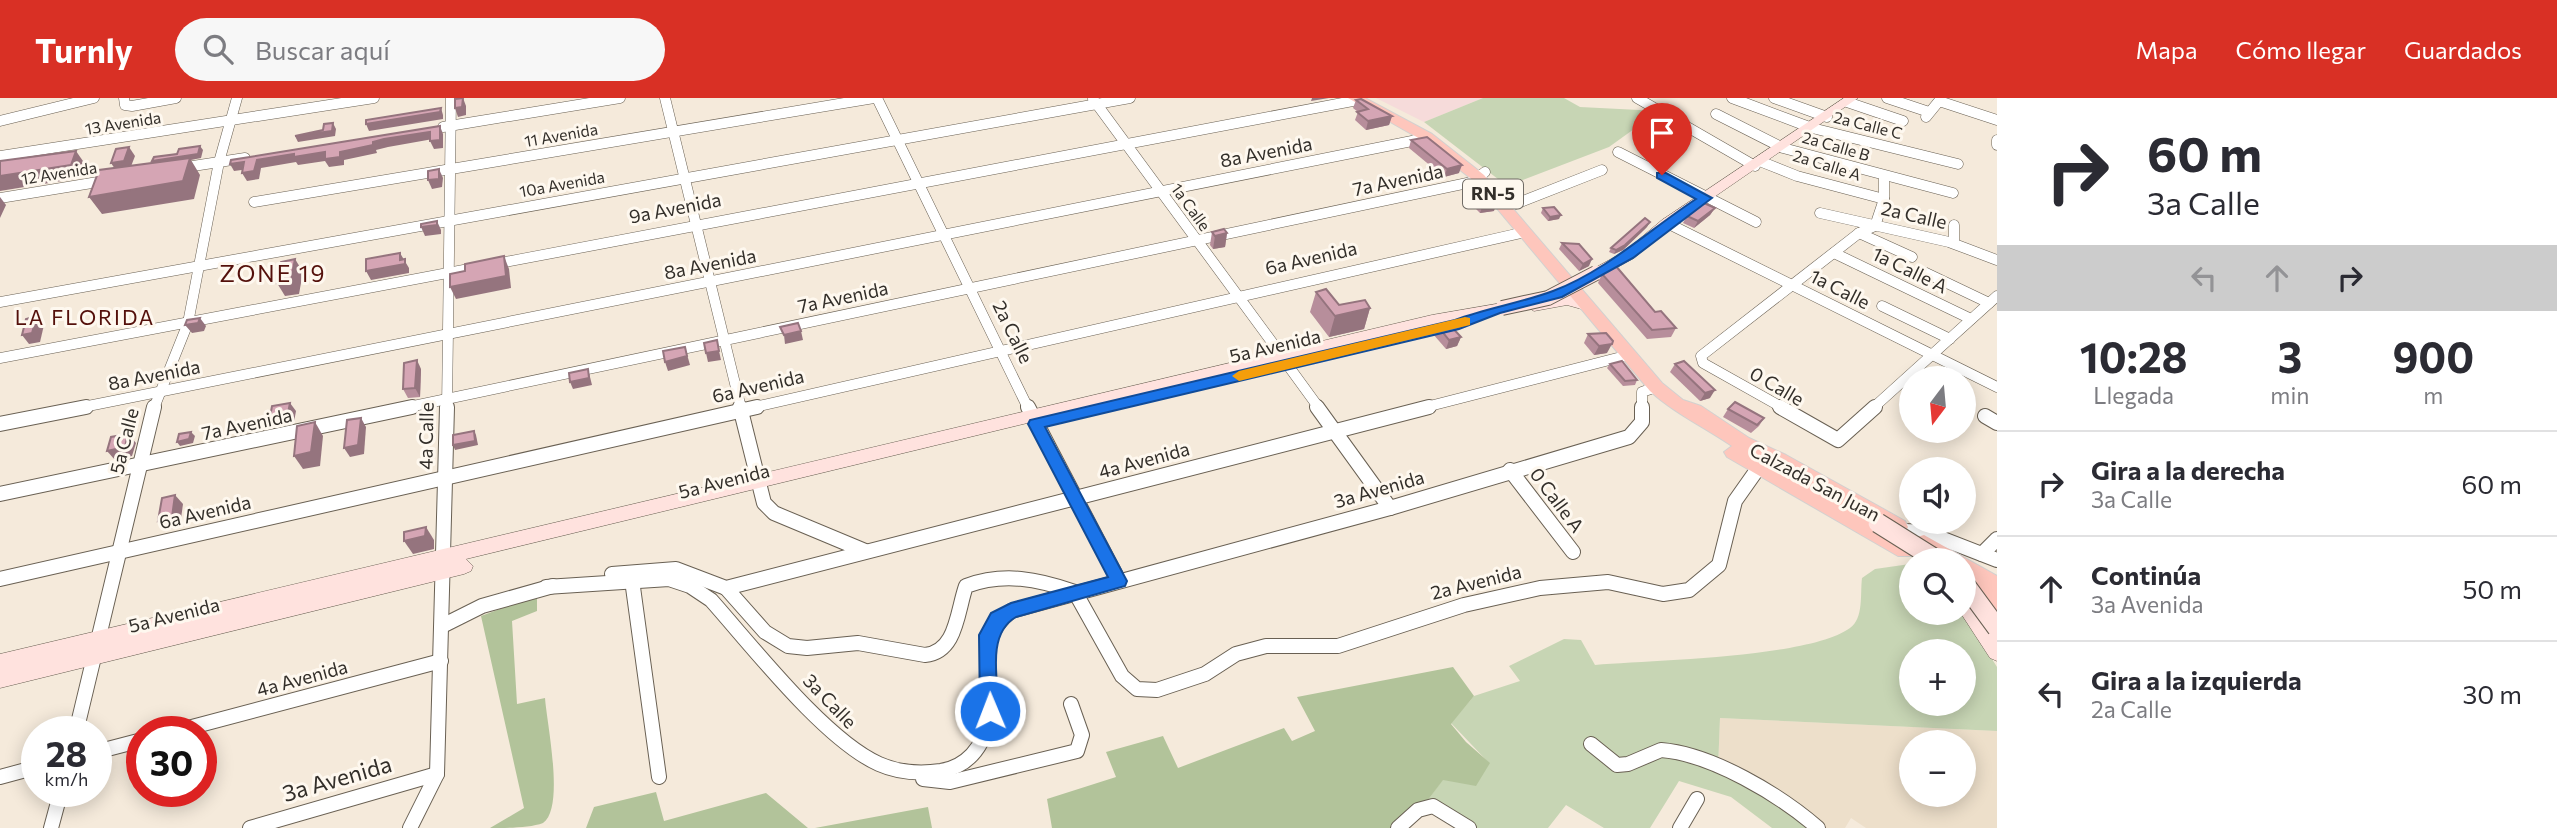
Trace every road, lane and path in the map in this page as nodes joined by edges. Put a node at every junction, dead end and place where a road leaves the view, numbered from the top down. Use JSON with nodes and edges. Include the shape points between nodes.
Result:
{"nodes":[{"id":1,"x":94,"y":98,"type":"edge"},
{"id":2,"x":176,"y":98,"type":"edge"},
{"id":3,"x":235,"y":98,"type":"edge"},
{"id":4,"x":374,"y":98,"type":"edge"},
{"id":5,"x":451,"y":98,"type":"edge"},
{"id":6,"x":620,"y":98,"type":"edge"},
{"id":7,"x":665,"y":98,"type":"edge"},
{"id":8,"x":875,"y":98,"type":"edge"},
{"id":9,"x":1130,"y":98,"type":"edge"},
{"id":10,"x":1637,"y":98,"type":"edge"},
{"id":11,"x":1732,"y":98,"type":"edge"},
{"id":12,"x":1774,"y":98,"type":"edge"},
{"id":13,"x":1887,"y":98,"type":"edge"},
{"id":14,"x":1360,"y":99,"type":"edge"},
{"id":15,"x":1850,"y":99,"type":"edge"},
{"id":16,"x":1095,"y":101,"type":"edge"},
{"id":17,"x":126,"y":102,"type":"edge"},
{"id":18,"x":1716,"y":114,"type":"dead end"},
{"id":19,"x":1826,"y":117,"type":"junction"},
{"id":20,"x":1997,"y":120,"type":"edge"},
{"id":21,"x":1,"y":121,"type":"edge"},
{"id":22,"x":230,"y":121,"type":"junction"},
{"id":23,"x":1903,"y":121,"type":"dead end"},
{"id":24,"x":451,"y":125,"type":"junction"},
{"id":25,"x":437,"y":128,"type":"edge"},
{"id":26,"x":1812,"y":128,"type":"junction"},
{"id":27,"x":673,"y":132,"type":"junction"},
{"id":28,"x":0,"y":133,"type":"edge"},
{"id":29,"x":1427,"y":138,"type":"junction"},
{"id":30,"x":898,"y":140,"type":"junction"},
{"id":31,"x":1126,"y":144,"type":"junction"},
{"id":32,"x":1783,"y":148,"type":"junction"},
{"id":33,"x":1618,"y":152,"type":"dead end"},
{"id":34,"x":0,"y":156,"type":"edge"},
{"id":35,"x":252,"y":157,"type":"edge"},
{"id":36,"x":219,"y":162,"type":"junction"},
{"id":37,"x":1758,"y":164,"type":"junction"},
{"id":38,"x":1958,"y":164,"type":"dead end"},
{"id":39,"x":450,"y":170,"type":"junction"},
{"id":40,"x":1602,"y":170,"type":"dead end"},
{"id":41,"x":164,"y":171,"type":"edge"},
{"id":42,"x":1482,"y":175,"type":"junction"},
{"id":43,"x":1884,"y":176,"type":"junction"},
{"id":44,"x":123,"y":178,"type":"edge"},
{"id":45,"x":684,"y":178,"type":"junction"},
{"id":46,"x":919,"y":183,"type":"junction"},
{"id":47,"x":1160,"y":191,"type":"junction"},
{"id":48,"x":1953,"y":193,"type":"dead end"},
{"id":49,"x":0,"y":198,"type":"edge"},
{"id":50,"x":1705,"y":198,"type":"junction"},
{"id":51,"x":1884,"y":199,"type":"junction"},
{"id":52,"x":254,"y":202,"type":"dead end"},
{"id":53,"x":1513,"y":205,"type":"junction"},
{"id":54,"x":1820,"y":213,"type":"dead end"},
{"id":55,"x":449,"y":221,"type":"junction"},
{"id":56,"x":1756,"y":222,"type":"dead end"},
{"id":57,"x":1667,"y":223,"type":"junction"},
{"id":58,"x":1954,"y":225,"type":"dead end"},
{"id":59,"x":695,"y":226,"type":"junction"},
{"id":60,"x":1875,"y":226,"type":"junction"},
{"id":61,"x":1525,"y":232,"type":"junction"},
{"id":62,"x":1859,"y":233,"type":"junction"},
{"id":63,"x":944,"y":234,"type":"junction"},
{"id":64,"x":1196,"y":240,"type":"junction"},
{"id":65,"x":1954,"y":243,"type":"junction"},
{"id":66,"x":1834,"y":253,"type":"junction"},
{"id":67,"x":1912,"y":257,"type":"dead end"},
{"id":68,"x":1997,"y":260,"type":"edge"},
{"id":69,"x":199,"y":266,"type":"junction"},
{"id":70,"x":1924,"y":272,"type":"dead end"},
{"id":71,"x":448,"y":273,"type":"junction"},
{"id":72,"x":708,"y":282,"type":"junction"},
{"id":73,"x":1565,"y":283,"type":"junction"},
{"id":74,"x":1794,"y":285,"type":"junction"},
{"id":75,"x":970,"y":288,"type":"junction"},
{"id":76,"x":1236,"y":296,"type":"junction"},
{"id":77,"x":1993,"y":299,"type":"edge"},
{"id":78,"x":0,"y":302,"type":"edge"},
{"id":79,"x":1585,"y":305,"type":"junction"},
{"id":80,"x":1882,"y":306,"type":"dead end"},
{"id":81,"x":1971,"y":319,"type":"junction"},
{"id":82,"x":1455,"y":320,"type":"junction"},
{"id":83,"x":1603,"y":322,"type":"junction"},
{"id":84,"x":188,"y":323,"type":"junction"},
{"id":85,"x":447,"y":334,"type":"junction"},
{"id":86,"x":1950,"y":339,"type":"junction"},
{"id":87,"x":722,"y":341,"type":"junction"},
{"id":88,"x":1001,"y":352,"type":"junction"},
{"id":89,"x":1629,"y":355,"type":"junction"},
{"id":90,"x":1932,"y":355,"type":"junction"},
{"id":91,"x":1282,"y":357,"type":"junction"},
{"id":92,"x":0,"y":358,"type":"edge"},
{"id":93,"x":1700,"y":359,"type":"joint"},
{"id":94,"x":1657,"y":387,"type":"junction"},
{"id":95,"x":1997,"y":387,"type":"edge"},
{"id":96,"x":158,"y":392,"type":"junction"},
{"id":97,"x":446,"y":399,"type":"junction"},
{"id":98,"x":740,"y":412,"type":"junction"},
{"id":99,"x":1985,"y":416,"type":"dead end"},
{"id":100,"x":1034,"y":420,"type":"junction"},
{"id":101,"x":1997,"y":423,"type":"edge"},
{"id":102,"x":0,"y":424,"type":"edge"},
{"id":103,"x":1332,"y":429,"type":"junction"},
{"id":104,"x":1838,"y":440,"type":"joint"},
{"id":105,"x":1760,"y":459,"type":"junction"},
{"id":106,"x":140,"y":464,"type":"junction"},
{"id":107,"x":1510,"y":470,"type":"junction"},
{"id":108,"x":445,"y":479,"type":"junction"},
{"id":109,"x":759,"y":488,"type":"junction"},
{"id":110,"x":0,"y":494,"type":"edge"},
{"id":111,"x":1076,"y":498,"type":"junction"},
{"id":112,"x":1390,"y":509,"type":"junction"},
{"id":113,"x":1997,"y":539,"type":"edge"},
{"id":114,"x":1903,"y":540,"type":"junction"},
{"id":115,"x":1910,"y":548,"type":"edge"},
{"id":116,"x":1918,"y":548,"type":"edge"},
{"id":117,"x":1923,"y":548,"type":"edge"},
{"id":118,"x":866,"y":551,"type":"junction"},
{"id":119,"x":1573,"y":552,"type":"dead end"},
{"id":120,"x":118,"y":553,"type":"junction"},
{"id":121,"x":1982,"y":554,"type":"junction"},
{"id":122,"x":1997,"y":560,"type":"edge"},
{"id":123,"x":444,"y":565,"type":"junction"},
{"id":124,"x":1976,"y":574,"type":"edge"},
{"id":125,"x":0,"y":579,"type":"edge"},
{"id":126,"x":632,"y":580,"type":"junction"},
{"id":127,"x":1119,"y":581,"type":"junction"},
{"id":128,"x":546,"y":587,"type":"junction"},
{"id":129,"x":1997,"y":587,"type":"edge"},
{"id":130,"x":726,"y":588,"type":"junction"},
{"id":131,"x":1976,"y":591,"type":"edge"},
{"id":132,"x":1075,"y":592,"type":"junction"},
{"id":133,"x":1976,"y":600,"type":"edge"},
{"id":134,"x":1997,"y":603,"type":"edge"},
{"id":135,"x":1976,"y":621,"type":"edge"},
{"id":136,"x":442,"y":626,"type":"junction"},
{"id":137,"x":1997,"y":628,"type":"edge"},
{"id":138,"x":96,"y":647,"type":"junction"},
{"id":139,"x":1997,"y":652,"type":"edge"},
{"id":140,"x":440,"y":661,"type":"junction"},
{"id":141,"x":0,"y":663,"type":"edge"},
{"id":142,"x":0,"y":679,"type":"edge"},
{"id":143,"x":1071,"y":704,"type":"dead end"},
{"id":144,"x":80,"y":716,"type":"edge"},
{"id":145,"x":217,"y":720,"type":"edge"},
{"id":146,"x":1591,"y":744,"type":"dead end"},
{"id":147,"x":901,"y":770,"type":"junction"},
{"id":148,"x":21,"y":771,"type":"edge"},
{"id":149,"x":437,"y":774,"type":"junction"},
{"id":150,"x":0,"y":777,"type":"edge"},
{"id":151,"x":659,"y":777,"type":"dead end"},
{"id":152,"x":1697,"y":799,"type":"dead end"},
{"id":153,"x":57,"y":807,"type":"edge"},
{"id":154,"x":51,"y":828,"type":"edge"},
{"id":155,"x":250,"y":828,"type":"edge"},
{"id":156,"x":410,"y":828,"type":"edge"},
{"id":157,"x":1398,"y":828,"type":"edge"},
{"id":158,"x":1469,"y":828,"type":"edge"},
{"id":159,"x":1680,"y":828,"type":"edge"},
{"id":160,"x":1818,"y":828,"type":"edge"}],
"edges":[{"from":1,"to":21,"type":"street"},
{"from":2,"to":17,"type":"street"},
{"from":3,"to":22,"type":"street","name":"5a Calle"},
{"from":4,"to":22,"type":"street","name":"13 Avenida"},
{"from":5,"to":24,"type":"street","name":"4a Calle"},
{"from":6,"to":24,"type":"street"},
{"from":7,"to":27,"type":"street"},
{"from":8,"to":27,"type":"street","name":"11 Avenida"},
{"from":8,"to":30,"type":"street","name":"2a Calle"},
{"from":9,"to":16,"type":"street","name":"10a Avenida"},
{"from":10,"to":37,"type":"street"},
{"from":11,"to":26,"type":"street","name":"2a Calle C"},
{"from":12,"to":19,"type":"street"},
{"from":13,"to":20,"type":"street","via":[[1928,114],[1937,101]]},
{"from":14,"to":29,"type":"main road","name":"Calzada San Juan","number":"RN-5"},
{"from":14,"to":31,"type":"street","name":"9a Avenida"},
{"from":14,"to":42,"type":"main road","name":"Calzada San Juan","number":"RN-5","via":[[1423,126],[1461,151]]},
{"from":15,"to":19,"type":"main road","name":"5a Avenida"},
{"from":15,"to":23,"type":"street"},
{"from":16,"to":30,"type":"street","name":"10a Avenida"},
{"from":16,"to":31,"type":"street","name":"1a Calle"},
{"from":18,"to":32,"type":"street","name":"2a Calle B"},
{"from":19,"to":26,"type":"main road","name":"5a Avenida"},
{"from":21,"to":28,"type":"street"},
{"from":22,"to":34,"type":"street","name":"13 Avenida"},
{"from":22,"to":36,"type":"street","name":"5a Calle"},
{"from":24,"to":25,"type":"street"},
{"from":24,"to":39,"type":"street","name":"4a Calle"},
{"from":26,"to":32,"type":"main road","name":"5a Avenida"},
{"from":26,"to":38,"type":"street","name":"2a Calle C"},
{"from":27,"to":39,"type":"street","name":"11 Avenida"},
{"from":27,"to":45,"type":"street"},
{"from":29,"to":42,"type":"main road","name":"Calzada San Juan","number":"RN-5"},
{"from":29,"to":47,"type":"street","name":"8a Avenida"},
{"from":30,"to":45,"type":"street","name":"10a Avenida"},
{"from":30,"to":46,"type":"street","name":"2a Calle"},
{"from":31,"to":46,"type":"street","name":"9a Avenida"},
{"from":31,"to":47,"type":"street","name":"1a Calle"},
{"from":32,"to":37,"type":"main road","name":"5a Avenida"},
{"from":32,"to":43,"type":"street","name":"2a Calle B"},
{"from":33,"to":50,"type":"street"},
{"from":35,"to":36,"type":"street"},
{"from":36,"to":41,"type":"street"},
{"from":36,"to":69,"type":"street","name":"5a Calle"},
{"from":37,"to":50,"type":"main road","name":"5a Avenida"},
{"from":37,"to":51,"type":"street","name":"2a Calle A"},
{"from":39,"to":52,"type":"street","name":"11 Avenida"},
{"from":39,"to":55,"type":"street","name":"4a Calle"},
{"from":40,"to":53,"type":"street"},
{"from":42,"to":53,"type":"main road","name":"Calzada San Juan","number":"RN-5"},
{"from":42,"to":61,"type":"main road","name":"Calzada San Juan","number":"RN-5"},
{"from":42,"to":64,"type":"street","name":"7a Avenida","via":[[1472,182]]},
{"from":43,"to":48,"type":"street","name":"2a Calle B"},
{"from":43,"to":51,"type":"street"},
{"from":44,"to":49,"type":"street","name":"12 Avenida"},
{"from":45,"to":55,"type":"street","name":"10a Avenida"},
{"from":45,"to":59,"type":"street"},
{"from":46,"to":59,"type":"street","name":"9a Avenida"},
{"from":46,"to":63,"type":"street","name":"2a Calle"},
{"from":47,"to":63,"type":"street","name":"8a Avenida"},
{"from":47,"to":64,"type":"street","name":"1a Calle"},
{"from":50,"to":56,"type":"street"},
{"from":50,"to":57,"type":"main road","name":"5a Avenida"},
{"from":51,"to":60,"type":"street"},
{"from":53,"to":83,"type":"main road","name":"Calzada San Juan","number":"RN-5","via":[[1590,297]]},
{"from":54,"to":60,"type":"street","name":"2a Calle"},
{"from":55,"to":69,"type":"street","name":"10a Avenida"},
{"from":55,"to":71,"type":"street","name":"4a Calle"},
{"from":57,"to":74,"type":"street","name":"1a Calle"},
{"from":57,"to":82,"type":"main road","name":"5a Avenida","bridge":true,"via":[[1629,256],[1558,294]]},
{"from":58,"to":65,"type":"street"},
{"from":59,"to":71,"type":"street","name":"9a Avenida"},
{"from":59,"to":72,"type":"street"},
{"from":60,"to":62,"type":"street"},
{"from":60,"to":65,"type":"street","name":"2a Calle"},
{"from":61,"to":73,"type":"main road","name":"Calzada San Juan","number":"RN-5"},
{"from":61,"to":76,"type":"street","name":"6a Avenida"},
{"from":62,"to":66,"type":"street"},
{"from":62,"to":67,"type":"street"},
{"from":63,"to":72,"type":"street","name":"8a Avenida"},
{"from":63,"to":75,"type":"street","name":"2a Calle"},
{"from":64,"to":75,"type":"street","name":"7a Avenida"},
{"from":64,"to":76,"type":"street","name":"1a Calle"},
{"from":65,"to":68,"type":"street","name":"2a Calle"},
{"from":66,"to":74,"type":"street"},
{"from":66,"to":81,"type":"street","name":"1a Calle A"},
{"from":69,"to":78,"type":"street","name":"10a Avenida"},
{"from":69,"to":84,"type":"street","name":"5a Calle"},
{"from":70,"to":77,"type":"street"},
{"from":71,"to":84,"type":"street","name":"9a Avenida"},
{"from":71,"to":85,"type":"street","name":"4a Calle"},
{"from":72,"to":85,"type":"street","name":"8a Avenida"},
{"from":72,"to":87,"type":"street"},
{"from":73,"to":79,"type":"main road","name":"Calzada San Juan","number":"RN-5"},
{"from":73,"to":82,"type":"main road","name":"5a Avenida","via":[[1560,290],[1539,298]]},
{"from":74,"to":90,"type":"street","name":"1a Calle"},
{"from":74,"to":93,"type":"street"},
{"from":75,"to":87,"type":"street","name":"7a Avenida"},
{"from":75,"to":88,"type":"street","name":"2a Calle"},
{"from":76,"to":88,"type":"street","name":"6a Avenida"},
{"from":76,"to":91,"type":"street","name":"1a Calle"},
{"from":77,"to":81,"type":"street"},
{"from":79,"to":82,"type":"main road","name":"5a Avenida","via":[[1567,300]]},
{"from":79,"to":83,"type":"main road","name":"Calzada San Juan","number":"RN-5"},
{"from":80,"to":86,"type":"street"},
{"from":81,"to":86,"type":"street"},
{"from":82,"to":91,"type":"main road","name":"5a Avenida"},
{"from":83,"to":89,"type":"main road","name":"Calzada San Juan","number":"RN-5"},
{"from":84,"to":92,"type":"street","name":"9a Avenida"},
{"from":84,"to":96,"type":"street","name":"5a Calle"},
{"from":85,"to":96,"type":"street","name":"8a Avenida"},
{"from":85,"to":97,"type":"street","name":"4a Calle"},
{"from":86,"to":90,"type":"street"},
{"from":87,"to":97,"type":"street","name":"7a Avenida"},
{"from":87,"to":98,"type":"street"},
{"from":88,"to":98,"type":"street","name":"6a Avenida"},
{"from":88,"to":100,"type":"street","name":"2a Calle"},
{"from":89,"to":94,"type":"main road","name":"Calzada San Juan","number":"RN-5"},
{"from":89,"to":103,"type":"street","name":"4a Avenida"},
{"from":90,"to":95,"type":"street","name":"1a Calle"},
{"from":90,"to":104,"type":"street"},
{"from":91,"to":100,"type":"main road","name":"5a Avenida"},
{"from":91,"to":103,"type":"street","name":"1a Calle"},
{"from":93,"to":104,"type":"street","name":"0 Calle"},
{"from":94,"to":105,"type":"main road","name":"Calzada San Juan","number":"RN-5","via":[[1696,428]]},
{"from":94,"to":107,"type":"street","name":"3a Avenida","via":[[1642,392],[1642,422],[1629,437]]},
{"from":96,"to":102,"type":"street","name":"8a Avenida"},
{"from":96,"to":106,"type":"street","name":"5a Calle"},
{"from":97,"to":106,"type":"street","name":"7a Avenida"},
{"from":97,"to":108,"type":"street","name":"4a Calle"},
{"from":98,"to":108,"type":"street","name":"6a Avenida"},
{"from":98,"to":109,"type":"street"},
{"from":99,"to":101,"type":"street"},
{"from":100,"to":109,"type":"main road","name":"5a Avenida"},
{"from":100,"to":111,"type":"street","name":"2a Calle"},
{"from":103,"to":111,"type":"street","name":"4a Avenida"},
{"from":103,"to":112,"type":"street","name":"1a Calle"},
{"from":105,"to":114,"type":"main road","name":"Calzada San Juan","number":"RN-5"},
{"from":105,"to":116,"type":"main road","bridge":true},
{"from":105,"to":132,"type":"street","name":"2a Avenida","via":[[1735,501],[1719,565],[1689,590],[1663,594],[1608,582],[1540,588],[1464,605],[1338,646],[1236,654],[1205,674],[1157,690],[1137,689],[1122,676]]},
{"from":106,"to":110,"type":"street","name":"7a Avenida"},
{"from":106,"to":120,"type":"street","name":"5a Calle"},
{"from":107,"to":112,"type":"street","name":"3a Avenida"},
{"from":107,"to":119,"type":"street","name":"0 Calle A"},
{"from":108,"to":120,"type":"street","name":"6a Avenida"},
{"from":108,"to":123,"type":"street","name":"4a Calle"},
{"from":109,"to":118,"type":"street","via":[[774,513]]},
{"from":109,"to":123,"type":"main road","name":"5a Avenida"},
{"from":111,"to":118,"type":"street","name":"4a Avenida"},
{"from":111,"to":127,"type":"street","name":"2a Calle"},
{"from":112,"to":127,"type":"street","name":"3a Avenida"},
{"from":113,"to":121,"type":"street"},
{"from":114,"to":115,"type":"main road","name":"Calzada San Juan","number":"RN-5"},
{"from":114,"to":117,"type":"main road","name":"Calzada San Juan","number":"RN-5"},
{"from":114,"to":121,"type":"street","via":[[1925,532]]},
{"from":118,"to":130,"type":"street","name":"4a Avenida"},
{"from":120,"to":125,"type":"street","name":"6a Avenida"},
{"from":120,"to":138,"type":"street","name":"5a Calle"},
{"from":121,"to":122,"type":"street"},
{"from":123,"to":136,"type":"street","name":"4a Calle"},
{"from":123,"to":138,"type":"main road","name":"5a Avenida"},
{"from":124,"to":129,"type":"main road"},
{"from":126,"to":128,"type":"street"},
{"from":126,"to":147,"type":"street","name":"3a Calle","via":[[669,579],[711,600],[841,742],[869,760]]},
{"from":126,"to":151,"type":"street"},
{"from":127,"to":132,"type":"street","name":"3a Avenida"},
{"from":128,"to":130,"type":"street","via":[[610,574],[676,569]]},
{"from":128,"to":136,"type":"street","via":[[482,606]]},
{"from":130,"to":132,"type":"street","via":[[775,641],[789,647],[858,643],[929,655],[941,652],[951,640],[956,608],[966,586],[977,581],[989,576],[1015,577]]},
{"from":131,"to":134,"type":"main road"},
{"from":132,"to":147,"type":"street","name":"3a Calle","via":[[998,618],[988,635],[990,711],[972,758],[936,773]]},
{"from":133,"to":137,"type":"main road","bridge":true},
{"from":135,"to":139,"type":"main road"},
{"from":136,"to":140,"type":"street","name":"4a Calle"},
{"from":138,"to":141,"type":"main road","name":"5a Avenida"},
{"from":138,"to":142,"type":"main road","name":"5a Avenida"},
{"from":138,"to":144,"type":"street","name":"5a Calle"},
{"from":140,"to":145,"type":"street","name":"4a Avenida"},
{"from":140,"to":149,"type":"street","name":"4a Calle"},
{"from":143,"to":147,"type":"street","via":[[1083,741],[1072,753],[950,782],[909,777]]},
{"from":146,"to":160,"type":"street","via":[[1617,765],[1664,750],[1745,777],[1768,787]]},
{"from":148,"to":150,"type":"street"},
{"from":149,"to":155,"type":"street","name":"3a Avenida"},
{"from":149,"to":156,"type":"street"},
{"from":152,"to":159,"type":"street"},
{"from":153,"to":154,"type":"street"},
{"from":157,"to":158,"type":"street","via":[[1419,808],[1440,806]]}]}
